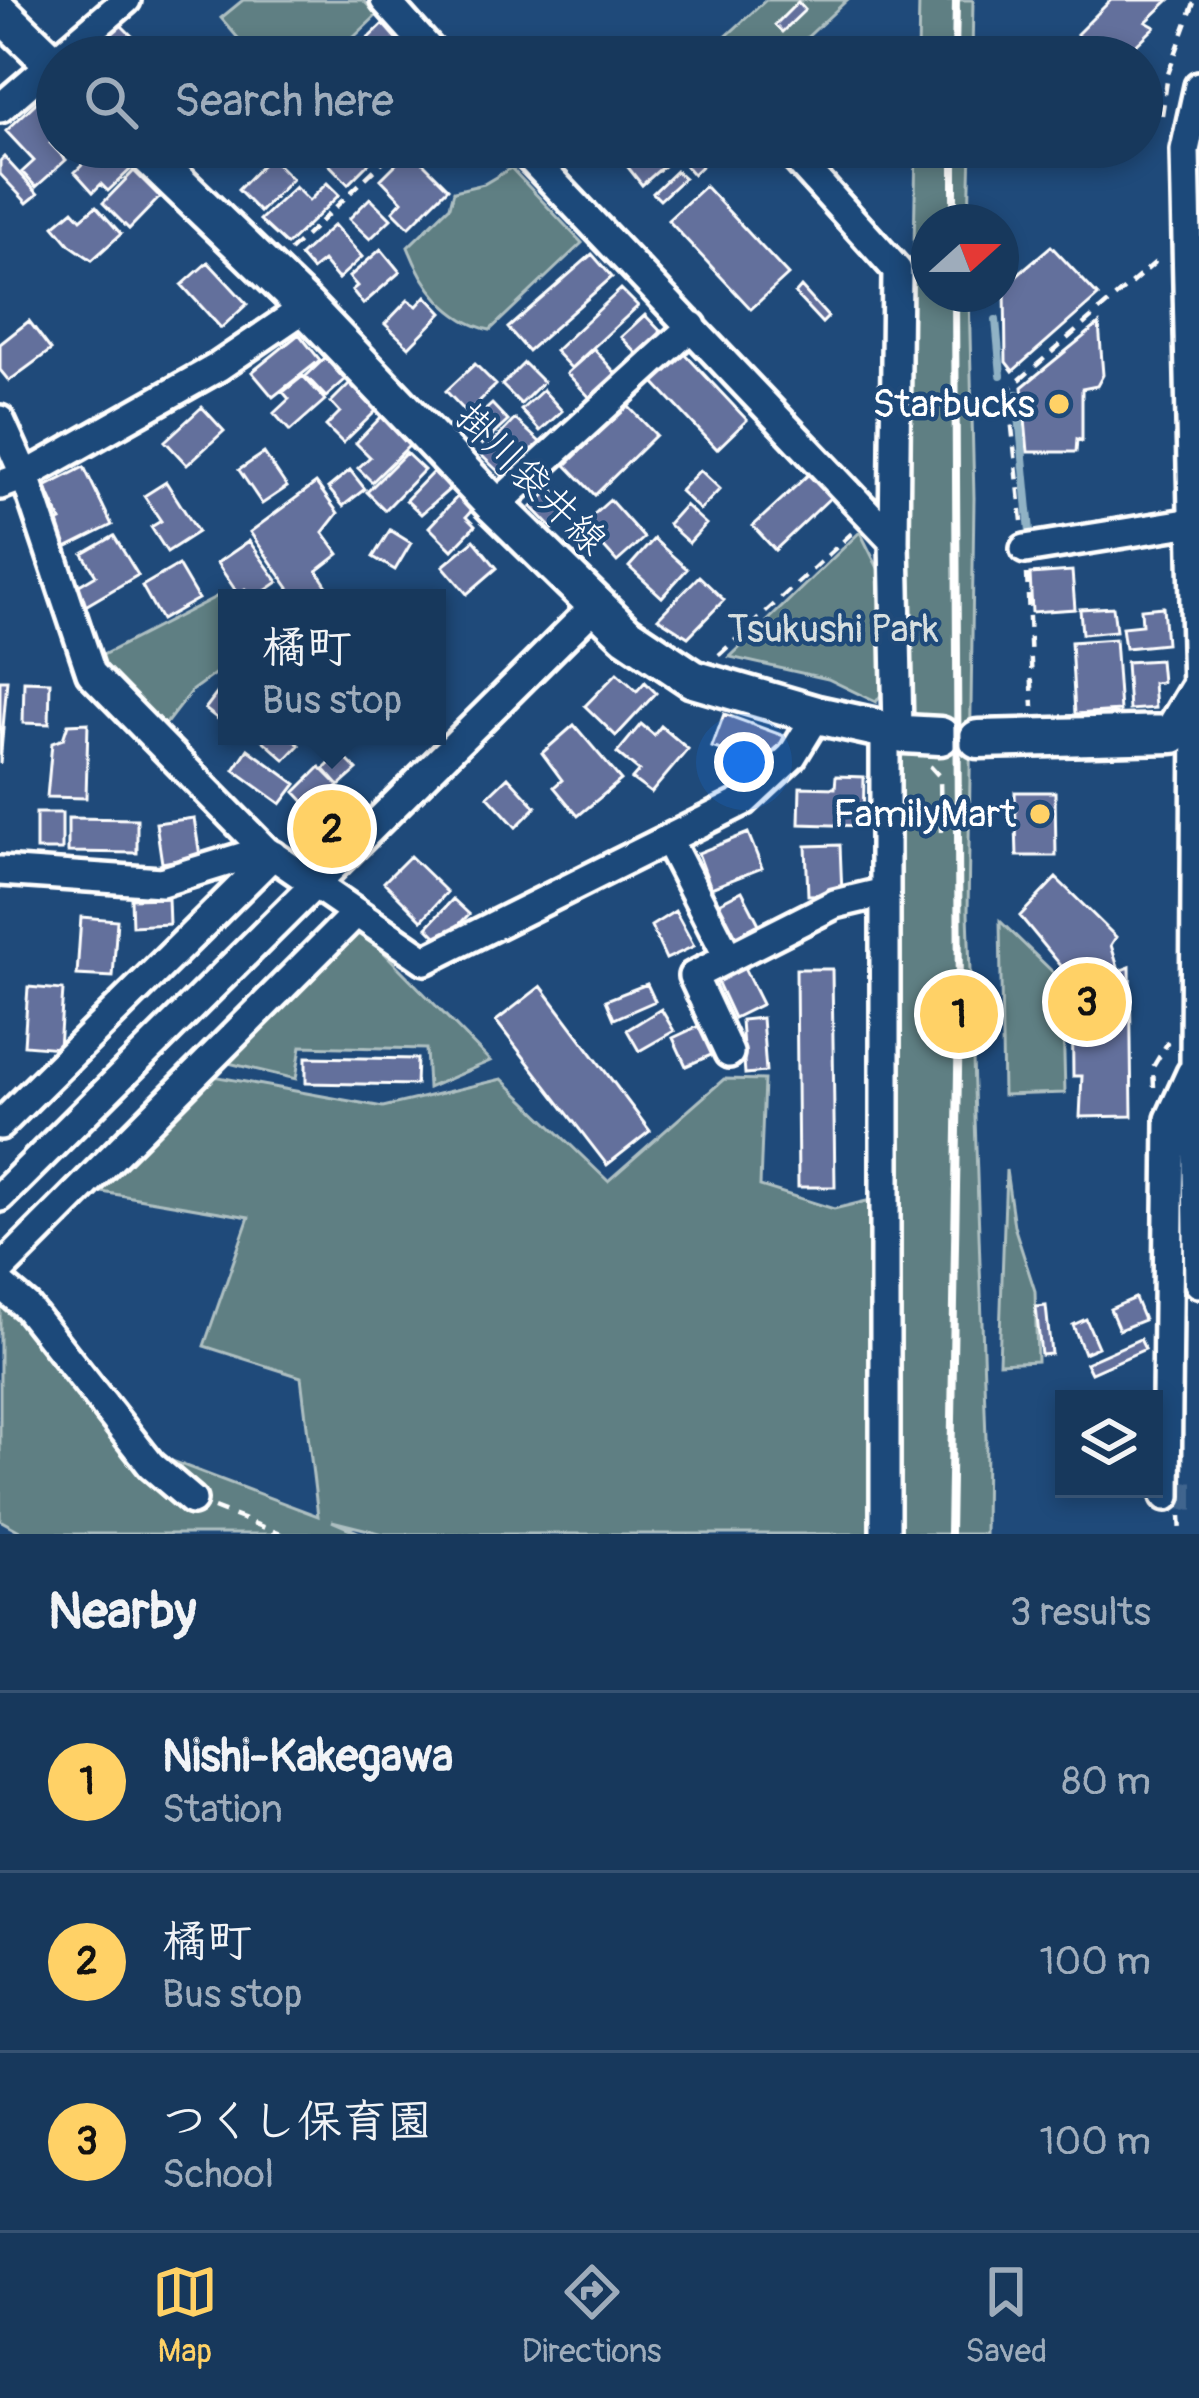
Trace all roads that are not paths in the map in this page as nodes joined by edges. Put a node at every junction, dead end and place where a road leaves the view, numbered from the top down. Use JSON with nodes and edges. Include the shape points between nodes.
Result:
{"nodes":[{"id":1,"x":125,"y":0,"type":"edge"},
{"id":2,"x":385,"y":0,"type":"edge"},
{"id":3,"x":0,"y":12,"type":"edge"},
{"id":4,"x":85,"y":36,"type":"edge"},
{"id":5,"x":417,"y":36,"type":"edge"},
{"id":6,"x":36,"y":47,"type":"edge"},
{"id":7,"x":36,"y":79,"type":"edge"},
{"id":8,"x":1199,"y":86,"type":"edge"},
{"id":9,"x":0,"y":108,"type":"edge"},
{"id":10,"x":162,"y":168,"type":"edge"},
{"id":11,"x":540,"y":168,"type":"edge"},
{"id":12,"x":805,"y":168,"type":"edge"},
{"id":13,"x":306,"y":308,"type":"junction"},
{"id":14,"x":692,"y":326,"type":"junction"},
{"id":15,"x":0,"y":420,"type":"edge"},
{"id":16,"x":13,"y":481,"type":"edge"},
{"id":17,"x":495,"y":506,"type":"junction"},
{"id":18,"x":1196,"y":521,"type":"edge"},
{"id":19,"x":894,"y":541,"type":"junction"},
{"id":20,"x":1025,"y":549,"type":"road end"},
{"id":21,"x":597,"y":604,"type":"junction"},
{"id":22,"x":1198,"y":694,"type":"edge"},
{"id":23,"x":817,"y":716,"type":"junction"},
{"id":24,"x":891,"y":730,"type":"junction"},
{"id":25,"x":940,"y":736,"type":"dead end"},
{"id":26,"x":978,"y":739,"type":"dead end"},
{"id":27,"x":668,"y":840,"type":"junction"},
{"id":28,"x":269,"y":852,"type":"junction"},
{"id":29,"x":0,"y":871,"type":"edge"},
{"id":30,"x":313,"y":885,"type":"junction"},
{"id":31,"x":885,"y":892,"type":"junction"},
{"id":32,"x":356,"y":913,"type":"junction"},
{"id":33,"x":728,"y":957,"type":"junction"},
{"id":34,"x":729,"y":1053,"type":"dead end"},
{"id":35,"x":1197,"y":1070,"type":"edge"},
{"id":36,"x":0,"y":1125,"type":"edge"},
{"id":37,"x":0,"y":1197,"type":"edge"},
{"id":38,"x":0,"y":1270,"type":"edge"},
{"id":39,"x":1199,"y":1282,"type":"edge"},
{"id":40,"x":0,"y":1284,"type":"edge"},
{"id":41,"x":192,"y":1500,"type":"road end"},
{"id":42,"x":1173,"y":1504,"type":"road end"},
{"id":43,"x":885,"y":1534,"type":"edge"}],
"edges":[{"from":1,"to":4,"type":"street"},
{"from":2,"to":5,"type":"street"},
{"from":3,"to":6,"type":"main road"},
{"from":7,"to":9,"type":"street"},
{"from":8,"to":18,"type":"street","via":[[1185,150]]},
{"from":10,"to":13,"type":"main road","name":"掛川袋井線"},
{"from":11,"to":14,"type":"street"},
{"from":12,"to":19,"type":"street","via":[[897,270]]},
{"from":13,"to":16,"type":"street","via":[[218,367]]},
{"from":13,"to":17,"type":"main road","name":"掛川袋井線"},
{"from":14,"to":17,"type":"street"},
{"from":14,"to":19,"type":"street"},
{"from":15,"to":16,"type":"street"},
{"from":16,"to":28,"type":"street","via":[[92,673]]},
{"from":17,"to":21,"type":"main road","name":"掛川袋井線"},
{"from":18,"to":20,"type":"street"},
{"from":18,"to":22,"type":"street"},
{"from":19,"to":24,"type":"street"},
{"from":21,"to":23,"type":"main road","name":"掛川袋井線","via":[[693,680]]},
{"from":21,"to":30,"type":"street"},
{"from":22,"to":26,"type":"main road","via":[[1172,734]]},
{"from":22,"to":35,"type":"street"},
{"from":23,"to":24,"type":"main road","name":"掛川袋井線"},
{"from":23,"to":27,"type":"street","via":[[792,756],[744,802]]},
{"from":24,"to":25,"type":"main road","name":"掛川袋井線"},
{"from":24,"to":31,"type":"street"},
{"from":27,"to":32,"type":"street","via":[[425,960]]},
{"from":27,"to":33,"type":"street"},
{"from":28,"to":29,"type":"street","via":[[161,882]]},
{"from":28,"to":30,"type":"street"},
{"from":28,"to":36,"type":"street"},
{"from":30,"to":32,"type":"street"},
{"from":30,"to":37,"type":"street"},
{"from":31,"to":33,"type":"street","via":[[835,904]]},
{"from":31,"to":43,"type":"street"},
{"from":32,"to":38,"type":"street"},
{"from":33,"to":34,"type":"street","via":[[693,976]]},
{"from":35,"to":39,"type":"street"},
{"from":35,"to":42,"type":"street","via":[[1169,1118]]},
{"from":40,"to":41,"type":"street","via":[[27,1307],[151,1466]]}]}
